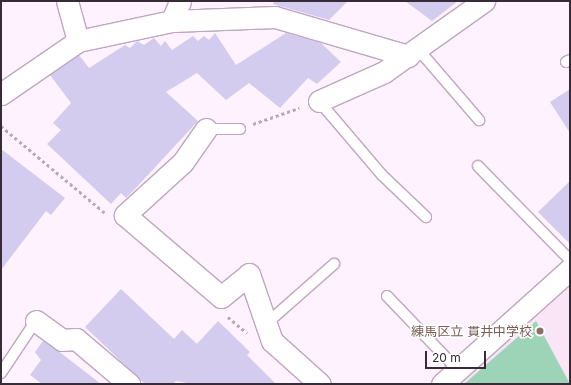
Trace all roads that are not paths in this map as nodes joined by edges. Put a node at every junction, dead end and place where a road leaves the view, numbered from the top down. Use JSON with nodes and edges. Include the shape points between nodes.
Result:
{"nodes":[{"id":1,"x":66,"y":1,"type":"edge"},
{"id":2,"x":180,"y":1,"type":"edge"},
{"id":3,"x":484,"y":1,"type":"edge"},
{"id":4,"x":172,"y":21,"type":"junction"},
{"id":5,"x":78,"y":41,"type":"junction"},
{"id":6,"x":413,"y":52,"type":"junction"},
{"id":7,"x":1,"y":94,"type":"edge"},
{"id":8,"x":319,"y":101,"type":"joint"},
{"id":9,"x":479,"y":120,"type":"dead end"},
{"id":10,"x":206,"y":129,"type":"joint"},
{"id":11,"x":240,"y":129,"type":"road end"},
{"id":12,"x":478,"y":166,"type":"dead end"},
{"id":13,"x":426,"y":217,"type":"dead end"},
{"id":14,"x":570,"y":260,"type":"edge"},
{"id":15,"x":334,"y":264,"type":"dead end"},
{"id":16,"x":570,"y":269,"type":"edge"},
{"id":17,"x":387,"y":296,"type":"dead end"},
{"id":18,"x":38,"y":318,"type":"joint"},
{"id":19,"x":266,"y":324,"type":"junction"},
{"id":20,"x":458,"y":370,"type":"junction"},
{"id":21,"x":1,"y":374,"type":"edge"},
{"id":22,"x":130,"y":384,"type":"edge"},
{"id":23,"x":320,"y":384,"type":"edge"},
{"id":24,"x":442,"y":384,"type":"edge"}],
"edges":[{"from":1,"to":5,"type":"street"},
{"from":2,"to":4,"type":"street"},
{"from":3,"to":6,"type":"street"},
{"from":4,"to":5,"type":"street"},
{"from":4,"to":6,"type":"street","via":[[275,17]]},
{"from":5,"to":7,"type":"street"},
{"from":6,"to":8,"type":"street","via":[[384,72]]},
{"from":6,"to":9,"type":"lane"},
{"from":8,"to":13,"type":"lane","via":[[382,175]]},
{"from":10,"to":11,"type":"lane"},
{"from":10,"to":19,"type":"street","via":[[183,162],[125,215],[221,297],[249,274]]},
{"from":12,"to":14,"type":"lane"},
{"from":15,"to":19,"type":"lane"},
{"from":16,"to":20,"type":"street"},
{"from":17,"to":20,"type":"lane"},
{"from":18,"to":21,"type":"lane"},
{"from":18,"to":22,"type":"street","via":[[62,340],[76,339]]},
{"from":19,"to":23,"type":"street","via":[[272,341]]},
{"from":20,"to":24,"type":"street"}]}
